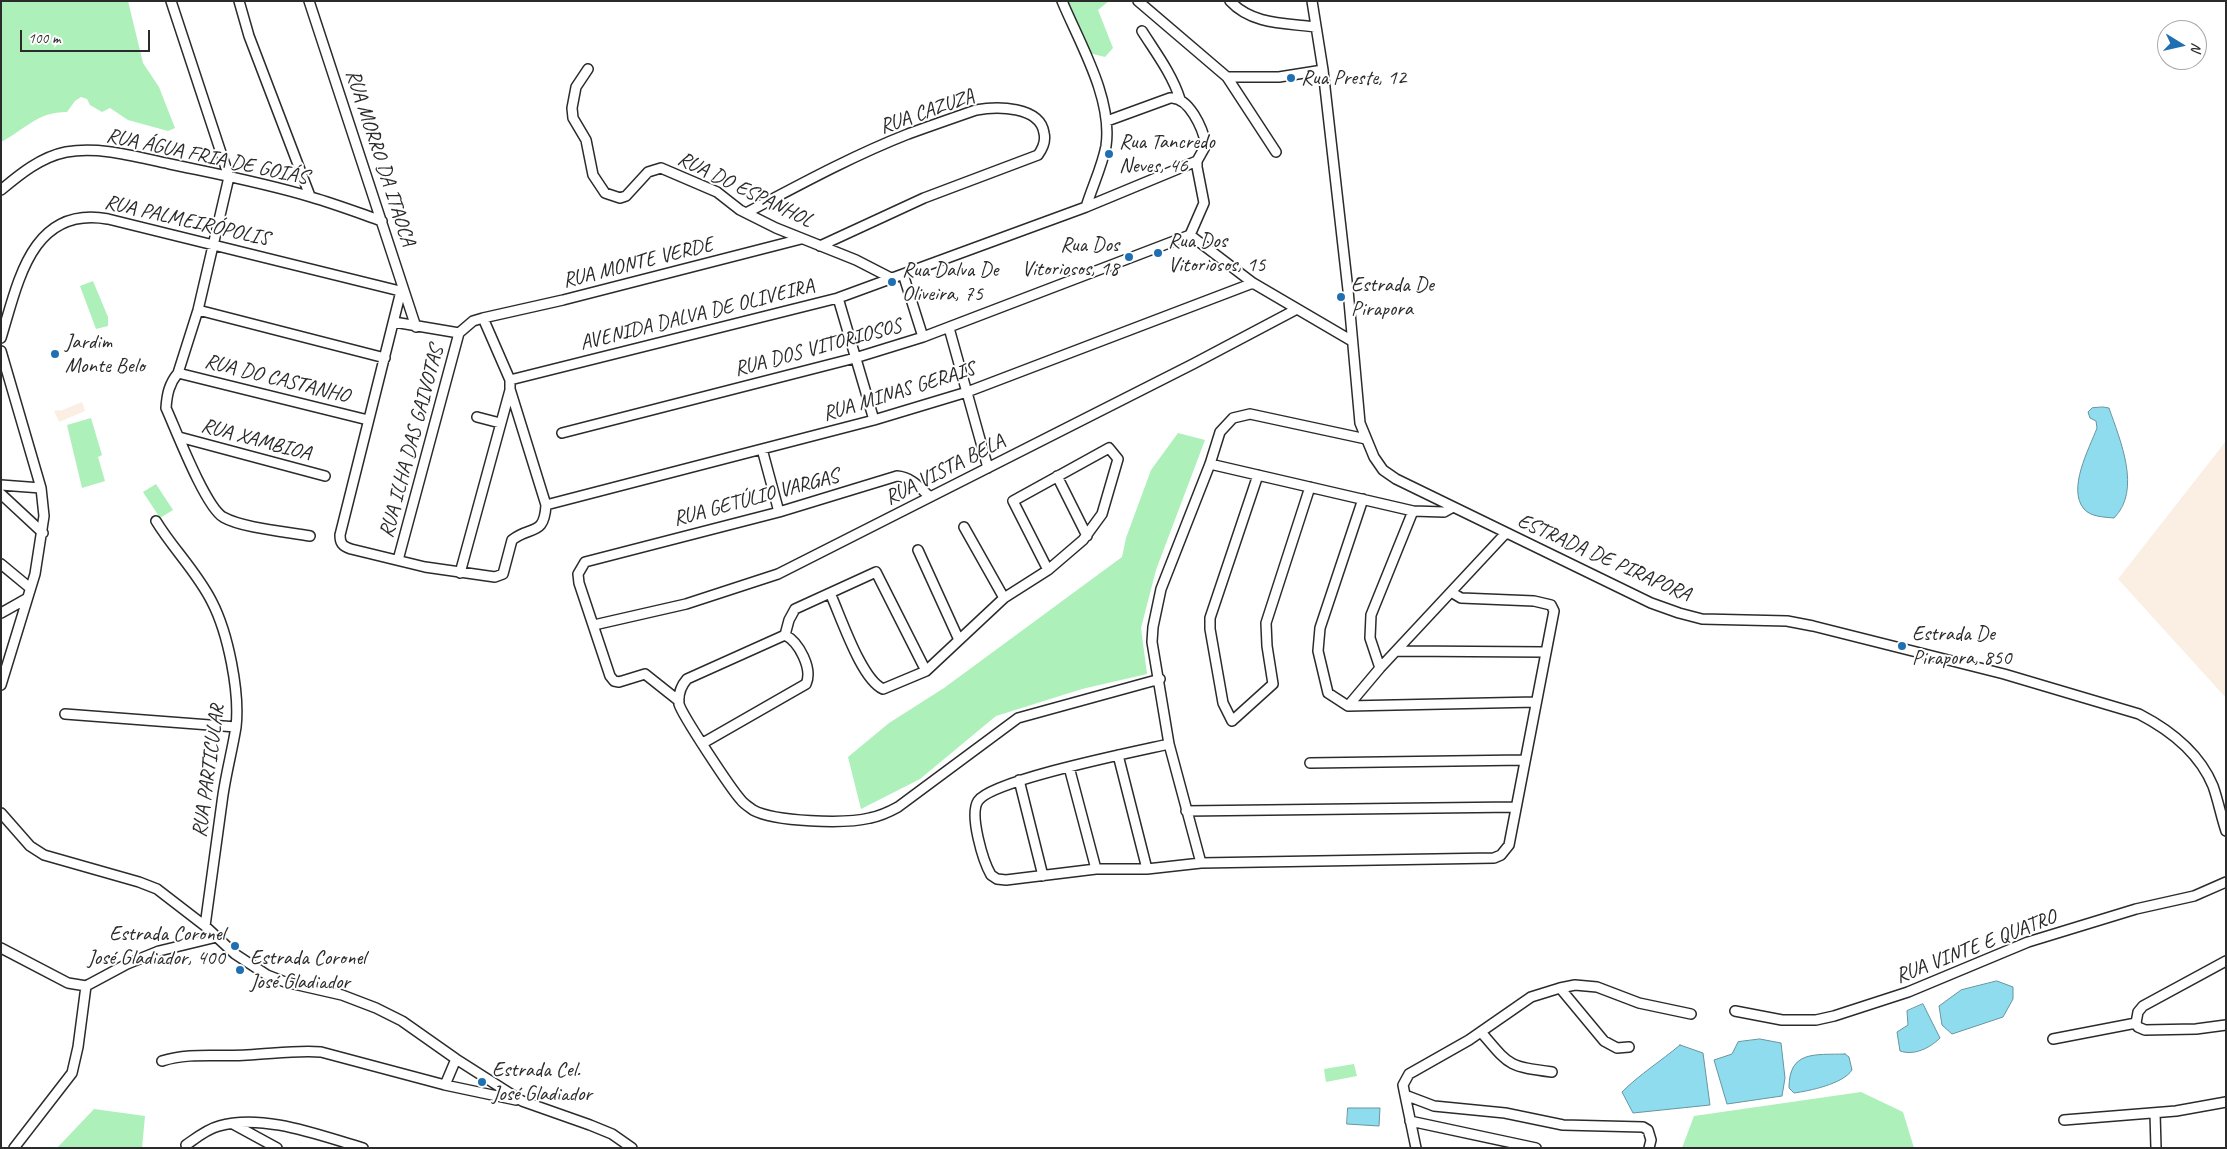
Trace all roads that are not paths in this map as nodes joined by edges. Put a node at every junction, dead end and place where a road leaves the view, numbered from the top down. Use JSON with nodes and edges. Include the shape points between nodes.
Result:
{"nodes":[{"id":1,"x":171,"y":1,"type":"edge"},
{"id":2,"x":239,"y":1,"type":"edge"},
{"id":3,"x":310,"y":1,"type":"edge"},
{"id":4,"x":1062,"y":1,"type":"edge"},
{"id":5,"x":1138,"y":1,"type":"edge"},
{"id":6,"x":1230,"y":1,"type":"edge"},
{"id":7,"x":1312,"y":1,"type":"edge"},
{"id":8,"x":1316,"y":27,"type":"junction"},
{"id":9,"x":1142,"y":31,"type":"dead end"},
{"id":10,"x":588,"y":69,"type":"dead end"},
{"id":11,"x":1323,"y":70,"type":"junction"},
{"id":12,"x":1227,"y":78,"type":"junction"},
{"id":13,"x":1180,"y":99,"type":"junction"},
{"id":14,"x":1107,"y":121,"type":"junction"},
{"id":15,"x":1276,"y":152,"type":"dead end"},
{"id":16,"x":1197,"y":161,"type":"junction"},
{"id":17,"x":229,"y":177,"type":"junction"},
{"id":18,"x":1,"y":190,"type":"edge"},
{"id":19,"x":310,"y":196,"type":"junction"},
{"id":20,"x":1086,"y":207,"type":"junction"},
{"id":21,"x":746,"y":213,"type":"junction"},
{"id":22,"x":382,"y":222,"type":"junction"},
{"id":23,"x":1190,"y":235,"type":"junction"},
{"id":24,"x":801,"y":239,"type":"junction"},
{"id":25,"x":214,"y":244,"type":"junction"},
{"id":26,"x":820,"y":246,"type":"junction"},
{"id":27,"x":903,"y":274,"type":"junction"},
{"id":28,"x":890,"y":278,"type":"junction"},
{"id":29,"x":1253,"y":283,"type":"junction"},
{"id":30,"x":403,"y":292,"type":"junction"},
{"id":31,"x":838,"y":298,"type":"junction"},
{"id":32,"x":1297,"y":309,"type":"junction"},
{"id":33,"x":198,"y":310,"type":"junction"},
{"id":34,"x":483,"y":318,"type":"junction"},
{"id":35,"x":394,"y":322,"type":"junction"},
{"id":36,"x":416,"y":327,"type":"junction"},
{"id":37,"x":950,"y":328,"type":"junction"},
{"id":38,"x":459,"y":334,"type":"junction"},
{"id":39,"x":1,"y":338,"type":"edge"},
{"id":40,"x":923,"y":338,"type":"junction"},
{"id":41,"x":1352,"y":341,"type":"junction"},
{"id":42,"x":1,"y":351,"type":"edge"},
{"id":43,"x":385,"y":358,"type":"junction"},
{"id":44,"x":855,"y":358,"type":"junction"},
{"id":45,"x":178,"y":373,"type":"junction"},
{"id":46,"x":510,"y":385,"type":"junction"},
{"id":47,"x":967,"y":392,"type":"junction"},
{"id":48,"x":477,"y":416,"type":"dead end"},
{"id":49,"x":368,"y":420,"type":"junction"},
{"id":50,"x":874,"y":420,"type":"junction"},
{"id":51,"x":500,"y":424,"type":"junction"},
{"id":52,"x":562,"y":433,"type":"dead end"},
{"id":53,"x":179,"y":437,"type":"junction"},
{"id":54,"x":1366,"y":439,"type":"junction"},
{"id":55,"x":762,"y":449,"type":"junction"},
{"id":56,"x":1210,"y":464,"type":"junction"},
{"id":57,"x":988,"y":468,"type":"junction"},
{"id":58,"x":1258,"y":475,"type":"junction"},
{"id":59,"x":325,"y":476,"type":"dead end"},
{"id":60,"x":1057,"y":476,"type":"junction"},
{"id":61,"x":1,"y":485,"type":"edge"},
{"id":62,"x":1310,"y":487,"type":"junction"},
{"id":63,"x":41,"y":488,"type":"junction"},
{"id":64,"x":1,"y":494,"type":"edge"},
{"id":65,"x":930,"y":496,"type":"junction"},
{"id":66,"x":1363,"y":498,"type":"junction"},
{"id":67,"x":546,"y":505,"type":"junction"},
{"id":68,"x":1453,"y":507,"type":"junction"},
{"id":69,"x":1413,"y":511,"type":"junction"},
{"id":70,"x":779,"y":512,"type":"junction"},
{"id":71,"x":156,"y":521,"type":"dead end"},
{"id":72,"x":964,"y":527,"type":"dead end"},
{"id":73,"x":43,"y":533,"type":"junction"},
{"id":74,"x":1505,"y":534,"type":"junction"},
{"id":75,"x":310,"y":536,"type":"dead end"},
{"id":76,"x":1086,"y":536,"type":"junction"},
{"id":77,"x":918,"y":550,"type":"dead end"},
{"id":78,"x":398,"y":560,"type":"junction"},
{"id":79,"x":1,"y":564,"type":"edge"},
{"id":80,"x":1048,"y":570,"type":"junction"},
{"id":81,"x":460,"y":573,"type":"junction"},
{"id":82,"x":30,"y":588,"type":"junction"},
{"id":83,"x":1451,"y":592,"type":"junction"},
{"id":84,"x":830,"y":593,"type":"junction"},
{"id":85,"x":1004,"y":598,"type":"junction"},
{"id":86,"x":26,"y":599,"type":"junction"},
{"id":87,"x":1,"y":613,"type":"edge"},
{"id":88,"x":594,"y":625,"type":"junction"},
{"id":89,"x":786,"y":635,"type":"junction"},
{"id":90,"x":959,"y":640,"type":"junction"},
{"id":91,"x":1397,"y":651,"type":"junction"},
{"id":92,"x":1545,"y":652,"type":"junction"},
{"id":93,"x":1380,"y":668,"type":"junction"},
{"id":94,"x":926,"y":671,"type":"junction"},
{"id":95,"x":1160,"y":679,"type":"junction"},
{"id":96,"x":1,"y":685,"type":"edge"},
{"id":97,"x":679,"y":701,"type":"junction"},
{"id":98,"x":1536,"y":702,"type":"junction"},
{"id":99,"x":1348,"y":706,"type":"junction"},
{"id":100,"x":65,"y":714,"type":"dead end"},
{"id":101,"x":236,"y":727,"type":"junction"},
{"id":102,"x":703,"y":743,"type":"junction"},
{"id":103,"x":1169,"y":744,"type":"junction"},
{"id":104,"x":1118,"y":755,"type":"junction"},
{"id":105,"x":1525,"y":760,"type":"junction"},
{"id":106,"x":1310,"y":763,"type":"dead end"},
{"id":107,"x":1069,"y":767,"type":"junction"},
{"id":108,"x":1020,"y":780,"type":"junction"},
{"id":109,"x":1516,"y":807,"type":"junction"},
{"id":110,"x":1186,"y":811,"type":"junction"},
{"id":111,"x":1,"y":813,"type":"edge"},
{"id":112,"x":2226,"y":831,"type":"edge"},
{"id":113,"x":1201,"y":863,"type":"junction"},
{"id":114,"x":1096,"y":869,"type":"junction"},
{"id":115,"x":1147,"y":869,"type":"junction"},
{"id":116,"x":1043,"y":876,"type":"junction"},
{"id":117,"x":2226,"y":882,"type":"edge"},
{"id":118,"x":205,"y":926,"type":"junction"},
{"id":119,"x":217,"y":937,"type":"junction"},
{"id":120,"x":1,"y":948,"type":"edge"},
{"id":121,"x":2226,"y":961,"type":"edge"},
{"id":122,"x":86,"y":986,"type":"junction"},
{"id":123,"x":1560,"y":988,"type":"junction"},
{"id":124,"x":1735,"y":1011,"type":"dead end"},
{"id":125,"x":1691,"y":1014,"type":"dead end"},
{"id":126,"x":2136,"y":1023,"type":"junction"},
{"id":127,"x":2226,"y":1025,"type":"edge"},
{"id":128,"x":1481,"y":1032,"type":"junction"},
{"id":129,"x":2053,"y":1039,"type":"dead end"},
{"id":130,"x":1629,"y":1047,"type":"dead end"},
{"id":131,"x":456,"y":1059,"type":"junction"},
{"id":132,"x":162,"y":1060,"type":"dead end"},
{"id":133,"x":1552,"y":1072,"type":"dead end"},
{"id":134,"x":445,"y":1085,"type":"junction"},
{"id":135,"x":1405,"y":1095,"type":"junction"},
{"id":136,"x":522,"y":1101,"type":"junction"},
{"id":137,"x":2226,"y":1102,"type":"edge"},
{"id":138,"x":2155,"y":1113,"type":"junction"},
{"id":139,"x":2064,"y":1120,"type":"dead end"},
{"id":140,"x":1410,"y":1121,"type":"junction"},
{"id":141,"x":232,"y":1123,"type":"junction"},
{"id":142,"x":186,"y":1145,"type":"dead end"},
{"id":143,"x":14,"y":1148,"type":"edge"},
{"id":144,"x":277,"y":1148,"type":"edge"},
{"id":145,"x":363,"y":1148,"type":"edge"},
{"id":146,"x":632,"y":1148,"type":"edge"},
{"id":147,"x":1416,"y":1148,"type":"edge"},
{"id":148,"x":1536,"y":1148,"type":"edge"},
{"id":149,"x":1649,"y":1148,"type":"edge"},
{"id":150,"x":2156,"y":1148,"type":"edge"}],
"edges":[{"from":1,"to":17,"type":"street"},
{"from":2,"to":19,"type":"street","via":[[249,36]]},
{"from":3,"to":22,"type":"street","name":"RUA MORRO DA ITAOCA"},
{"from":4,"to":14,"type":"street","via":[[1100,90]]},
{"from":5,"to":12,"type":"street"},
{"from":6,"to":8,"type":"street","via":[[1256,19]]},
{"from":7,"to":8,"type":"street","name":"ESTRADA DE PIRAPORA"},
{"from":8,"to":11,"type":"street","name":"ESTRADA DE PIRAPORA"},
{"from":9,"to":13,"type":"street"},
{"from":10,"to":21,"type":"street","name":"RUA DO ESPANHOL","via":[[576,87],[572,118],[586,140],[592,175],[605,193],[613,197],[626,196],[648,172],[661,168],[717,192]]},
{"from":11,"to":12,"type":"street","via":[[1279,77]]},
{"from":11,"to":41,"type":"street","name":"ESTRADA DE PIRAPORA"},
{"from":12,"to":15,"type":"street"},
{"from":13,"to":14,"type":"street","via":[[1170,98]]},
{"from":13,"to":16,"type":"street","via":[[1205,138],[1204,151]]},
{"from":14,"to":20,"type":"street","via":[[1101,169]]},
{"from":16,"to":20,"type":"street","name":"AVENIDA DALVA DE OLIVEIRA"},
{"from":16,"to":23,"type":"street","via":[[1204,202]]},
{"from":17,"to":18,"type":"street","name":"RUA ÁGUA FRIA DE GOIÁS","via":[[108,151],[88,150],[47,158]]},
{"from":17,"to":19,"type":"street","name":"RUA ÁGUA FRIA DE GOIÁS"},
{"from":17,"to":25,"type":"street"},
{"from":19,"to":22,"type":"street","name":"RUA ÁGUA FRIA DE GOIÁS"},
{"from":20,"to":27,"type":"street","name":"AVENIDA DALVA DE OLIVEIRA"},
{"from":21,"to":24,"type":"street","name":"RUA DO ESPANHOL"},
{"from":21,"to":26,"type":"street","name":"RUA CAZUZA","via":[[810,179],[908,134],[976,110],[1021,112],[1038,118],[1042,125],[1044,143],[1038,155],[924,198]]},
{"from":22,"to":30,"type":"street","name":"RUA MORRO DA ITAOCA"},
{"from":23,"to":29,"type":"street"},
{"from":23,"to":37,"type":"street","name":"RUA DOS VITORIOSOS"},
{"from":24,"to":26,"type":"street","name":"RUA DO ESPANHOL"},
{"from":24,"to":34,"type":"street","name":"RUA MONTE VERDE"},
{"from":25,"to":30,"type":"street","name":"RUA PALMEIRÓPOLIS"},
{"from":25,"to":33,"type":"street"},
{"from":25,"to":39,"type":"street","name":"RUA PALMEIRÓPOLIS","via":[[92,216],[63,222],[33,249],[19,276]]},
{"from":26,"to":28,"type":"street","name":"RUA DO ESPANHOL"},
{"from":27,"to":28,"type":"street","name":"AVENIDA DALVA DE OLIVEIRA"},
{"from":27,"to":40,"type":"street"},
{"from":28,"to":31,"type":"street","name":"AVENIDA DALVA DE OLIVEIRA"},
{"from":29,"to":32,"type":"street"},
{"from":29,"to":47,"type":"street","name":"RUA MINAS GERAIS"},
{"from":30,"to":35,"type":"street"},
{"from":30,"to":36,"type":"street","name":"RUA MORRO DA ITAOCA"},
{"from":31,"to":44,"type":"street"},
{"from":31,"to":46,"type":"street","name":"AVENIDA DALVA DE OLIVEIRA"},
{"from":32,"to":41,"type":"street"},
{"from":32,"to":57,"type":"street","name":"RUA VISTA BELA"},
{"from":33,"to":43,"type":"street"},
{"from":33,"to":45,"type":"street"},
{"from":34,"to":38,"type":"street","name":"RUA MONTE VERDE"},
{"from":34,"to":46,"type":"street"},
{"from":35,"to":36,"type":"street"},
{"from":35,"to":43,"type":"street"},
{"from":36,"to":38,"type":"street"},
{"from":37,"to":40,"type":"street","name":"RUA DOS VITORIOSOS"},
{"from":37,"to":47,"type":"street"},
{"from":38,"to":78,"type":"street","name":"RUA ILHA DAS GAIVOTAS"},
{"from":40,"to":44,"type":"street","name":"RUA DOS VITORIOSOS"},
{"from":41,"to":54,"type":"street","name":"ESTRADA DE PIRAPORA","via":[[1357,403]]},
{"from":42,"to":63,"type":"street"},
{"from":43,"to":49,"type":"street"},
{"from":44,"to":50,"type":"street"},
{"from":44,"to":52,"type":"street","name":"RUA DOS VITORIOSOS"},
{"from":45,"to":49,"type":"street","name":"RUA DO CASTANHO"},
{"from":45,"to":53,"type":"street","via":[[171,381],[166,408]]},
{"from":46,"to":51,"type":"street"},
{"from":46,"to":67,"type":"street"},
{"from":47,"to":50,"type":"street","name":"RUA MINAS GERAIS"},
{"from":47,"to":57,"type":"street"},
{"from":48,"to":51,"type":"street"},
{"from":49,"to":78,"type":"street","via":[[340,542],[351,549]]},
{"from":50,"to":55,"type":"street","name":"RUA MINAS GERAIS"},
{"from":51,"to":81,"type":"street"},
{"from":53,"to":59,"type":"street","name":"RUA XAMBIOA"},
{"from":53,"to":75,"type":"street","via":[[210,503],[222,517]]},
{"from":54,"to":56,"type":"street","via":[[1244,414],[1233,418],[1222,428]]},
{"from":54,"to":68,"type":"street","name":"ESTRADA DE PIRAPORA","via":[[1383,470]]},
{"from":55,"to":67,"type":"street","name":"RUA MINAS GERAIS"},
{"from":55,"to":70,"type":"street"},
{"from":56,"to":58,"type":"street"},
{"from":56,"to":95,"type":"street","via":[[1158,600],[1152,642]]},
{"from":57,"to":65,"type":"street","name":"RUA VISTA BELA"},
{"from":58,"to":62,"type":"street"},
{"from":58,"to":62,"type":"street","via":[[1210,618],[1223,703],[1232,722],[1273,684],[1266,623]]},
{"from":60,"to":76,"type":"street"},
{"from":60,"to":76,"type":"street","via":[[1109,448],[1118,459],[1102,514]]},
{"from":60,"to":80,"type":"street","via":[[1013,501]]},
{"from":61,"to":63,"type":"street"},
{"from":62,"to":66,"type":"street"},
{"from":63,"to":73,"type":"street"},
{"from":64,"to":73,"type":"street"},
{"from":65,"to":70,"type":"street","name":"RUA GETÚLIO VARGAS","via":[[913,480],[897,476]]},
{"from":65,"to":88,"type":"street","name":"RUA VISTA BELA","via":[[778,574],[686,604]]},
{"from":66,"to":69,"type":"street"},
{"from":66,"to":99,"type":"street","via":[[1320,628],[1318,650],[1328,693]]},
{"from":67,"to":81,"type":"street","via":[[546,519],[542,525],[512,540],[503,574],[495,577]]},
{"from":68,"to":69,"type":"street","via":[[1444,512]]},
{"from":68,"to":74,"type":"street","name":"ESTRADA DE PIRAPORA"},
{"from":69,"to":93,"type":"street","via":[[1371,615],[1370,638]]},
{"from":70,"to":88,"type":"street","name":"RUA GETÚLIO VARGAS","via":[[585,562],[578,574],[579,583]]},
{"from":71,"to":101,"type":"street","name":"RUA PARTICULAR","via":[[198,578],[222,626],[236,688]]},
{"from":72,"to":85,"type":"street"},
{"from":73,"to":82,"type":"street"},
{"from":74,"to":83,"type":"street"},
{"from":74,"to":112,"type":"street","name":"ESTRADA DE PIRAPORA","via":[[1679,613],[1702,619],[1786,621],[1813,626],[2004,674],[2139,714],[2158,724],[2199,759],[2213,787]]},
{"from":76,"to":80,"type":"street"},
{"from":77,"to":90,"type":"street"},
{"from":78,"to":81,"type":"street"},
{"from":79,"to":82,"type":"street"},
{"from":80,"to":85,"type":"street"},
{"from":82,"to":86,"type":"street"},
{"from":83,"to":91,"type":"street"},
{"from":83,"to":92,"type":"street","via":[[1461,598],[1534,601],[1551,605],[1554,610]]},
{"from":84,"to":89,"type":"street","via":[[795,609]]},
{"from":84,"to":94,"type":"street","via":[[864,669],[876,686],[883,689]]},
{"from":84,"to":94,"type":"street","via":[[876,572]]},
{"from":85,"to":90,"type":"street"},
{"from":86,"to":87,"type":"street"},
{"from":86,"to":96,"type":"street"},
{"from":88,"to":97,"type":"street","via":[[614,681],[645,674]]},
{"from":89,"to":97,"type":"street","via":[[687,679],[680,690]]},
{"from":89,"to":102,"type":"street","via":[[798,645],[808,670],[806,684]]},
{"from":90,"to":94,"type":"street"},
{"from":91,"to":92,"type":"street"},
{"from":91,"to":93,"type":"street"},
{"from":92,"to":98,"type":"street"},
{"from":93,"to":99,"type":"street"},
{"from":95,"to":102,"type":"street","via":[[1018,718],[907,801],[888,812],[860,820],[814,821],[769,815],[752,809],[740,800]]},
{"from":95,"to":103,"type":"street"},
{"from":97,"to":102,"type":"street"},
{"from":98,"to":99,"type":"street"},
{"from":98,"to":105,"type":"street"},
{"from":100,"to":101,"type":"street"},
{"from":101,"to":118,"type":"street","name":"RUA PARTICULAR","via":[[222,800]]},
{"from":103,"to":104,"type":"street"},
{"from":103,"to":110,"type":"street"},
{"from":104,"to":107,"type":"street"},
{"from":104,"to":115,"type":"street"},
{"from":105,"to":106,"type":"street"},
{"from":105,"to":109,"type":"street"},
{"from":107,"to":108,"type":"street"},
{"from":107,"to":114,"type":"street"},
{"from":108,"to":116,"type":"street"},
{"from":108,"to":116,"type":"street","via":[[980,799],[974,811],[974,823],[989,872],[994,877],[1006,880]]},
{"from":109,"to":110,"type":"street"},
{"from":109,"to":113,"type":"street","via":[[1509,845],[1494,858]]},
{"from":110,"to":113,"type":"street"},
{"from":111,"to":118,"type":"street","via":[[30,846],[44,854],[157,889]]},
{"from":113,"to":115,"type":"street"},
{"from":114,"to":115,"type":"street"},
{"from":114,"to":116,"type":"street"},
{"from":117,"to":124,"type":"street","name":"RUA VINTE E QUATRO","via":[[2194,896],[2136,909],[2028,942],[1908,992],[1834,1016],[1816,1020],[1782,1020]]},
{"from":118,"to":119,"type":"street"},
{"from":119,"to":122,"type":"street","via":[[159,951]]},
{"from":119,"to":131,"type":"street","via":[[266,975],[342,995],[376,1008],[402,1021]]},
{"from":120,"to":122,"type":"street","via":[[68,983]]},
{"from":121,"to":126,"type":"street","via":[[2143,1006]]},
{"from":122,"to":143,"type":"street","via":[[72,1073]]},
{"from":123,"to":125,"type":"street","via":[[1575,985],[1597,987],[1639,1003]]},
{"from":123,"to":128,"type":"street","via":[[1531,998]]},
{"from":123,"to":130,"type":"street","via":[[1604,1041],[1617,1048]]},
{"from":126,"to":127,"type":"street","via":[[2145,1030]]},
{"from":126,"to":129,"type":"street"},
{"from":128,"to":133,"type":"street","via":[[1508,1063]]},
{"from":128,"to":135,"type":"street","via":[[1409,1074],[1403,1085]]},
{"from":131,"to":134,"type":"street"},
{"from":131,"to":136,"type":"street"},
{"from":132,"to":134,"type":"street","via":[[176,1056],[321,1052]]},
{"from":134,"to":136,"type":"street"},
{"from":135,"to":140,"type":"street"},
{"from":135,"to":149,"type":"street","via":[[1434,1106],[1505,1113],[1563,1125],[1643,1127],[1648,1130]]},
{"from":136,"to":146,"type":"street","via":[[612,1134]]},
{"from":137,"to":138,"type":"street"},
{"from":138,"to":139,"type":"street"},
{"from":138,"to":150,"type":"street"},
{"from":140,"to":147,"type":"street"},
{"from":140,"to":148,"type":"street"},
{"from":141,"to":142,"type":"street","via":[[213,1128]]},
{"from":141,"to":144,"type":"street"},
{"from":141,"to":145,"type":"street","via":[[278,1125]]}]}
